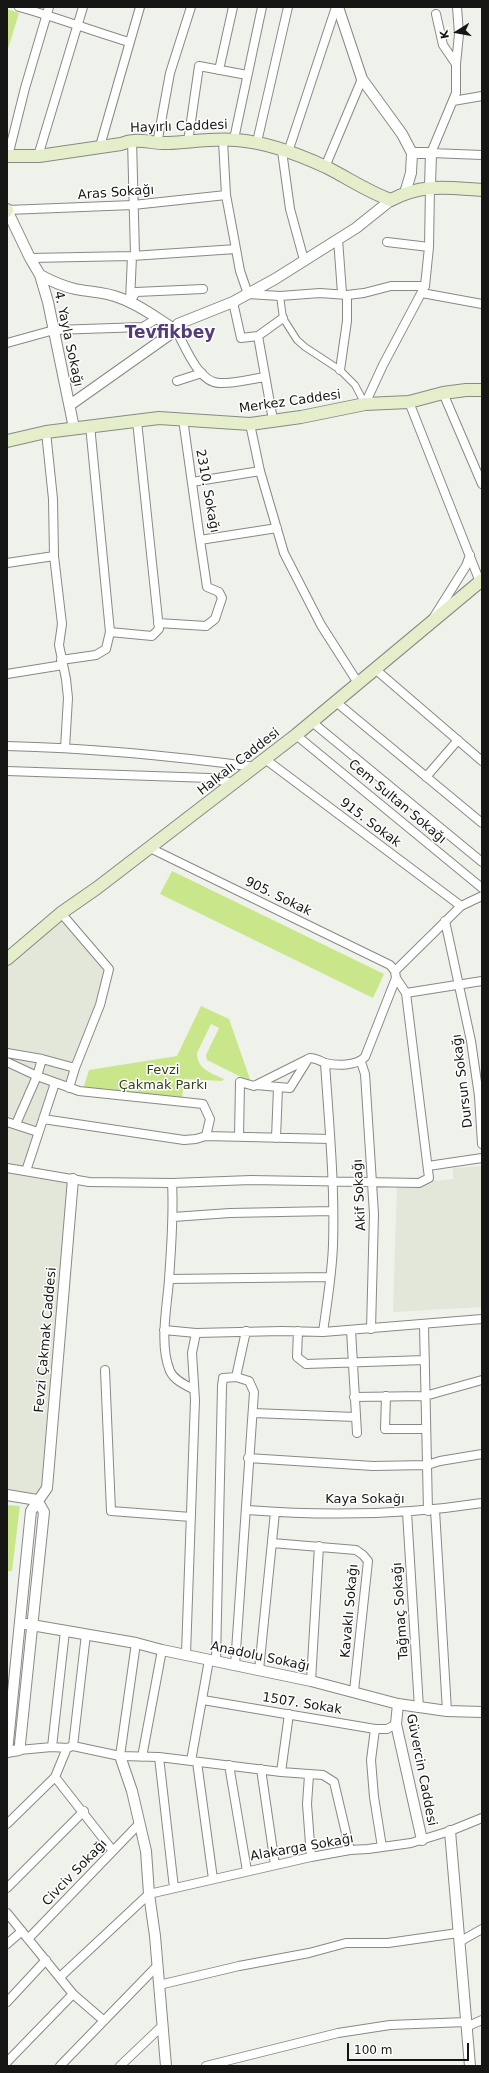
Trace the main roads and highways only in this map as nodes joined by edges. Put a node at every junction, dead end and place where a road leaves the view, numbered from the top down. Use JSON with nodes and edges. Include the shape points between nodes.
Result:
{"nodes":[{"id":1,"x":7,"y":156,"type":"edge"},
{"id":2,"x":482,"y":190,"type":"edge"},
{"id":3,"x":482,"y":390,"type":"edge"},
{"id":4,"x":7,"y":441,"type":"edge"},
{"id":5,"x":481,"y":581,"type":"edge"},
{"id":6,"x":7,"y":959,"type":"edge"}],
"edges":[{"from":1,"to":2,"type":"main road","name":"Hayırlı Caddesi","via":[[38,156],[121,144],[132,140],[156,144],[229,140],[257,142],[325,167],[375,194],[392,200],[405,193],[430,187]]},
{"from":3,"to":4,"type":"main road","name":"Merkez Caddesi","via":[[443,393],[409,402],[365,404],[250,424],[159,418],[90,425]]},
{"from":5,"to":6,"type":"main road","name":"Halkalı Caddesi","via":[[296,735],[150,848],[60,913]]}]}
